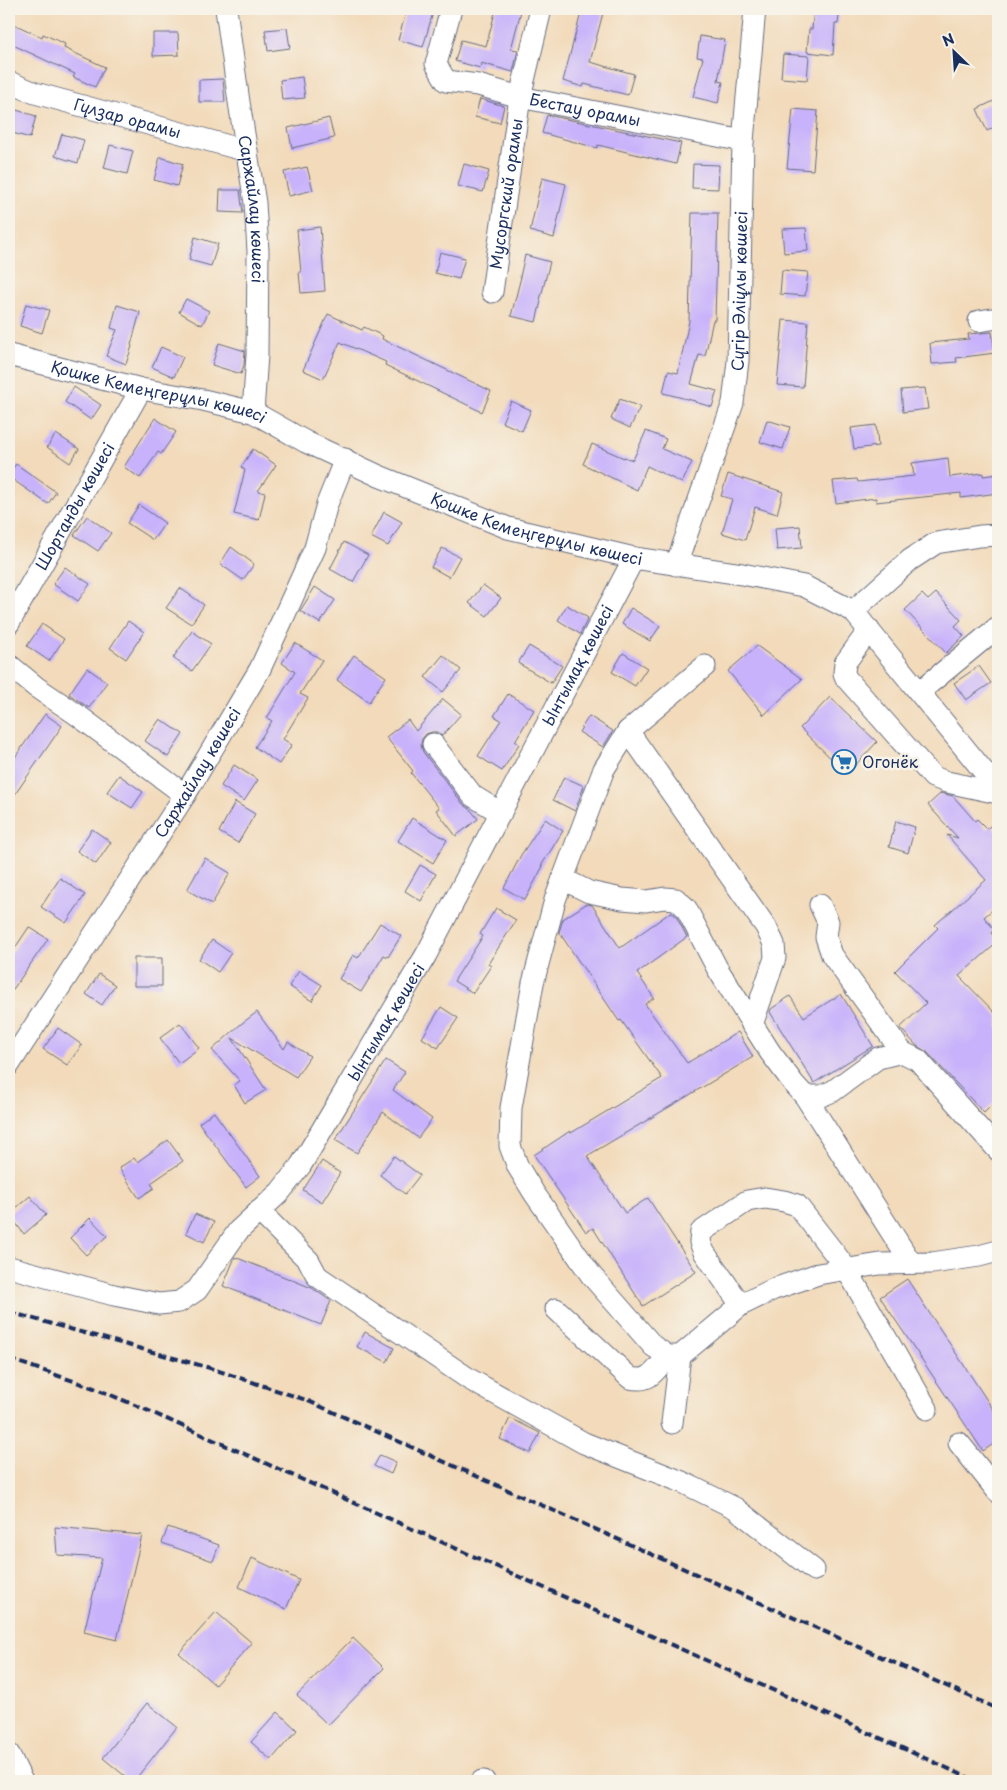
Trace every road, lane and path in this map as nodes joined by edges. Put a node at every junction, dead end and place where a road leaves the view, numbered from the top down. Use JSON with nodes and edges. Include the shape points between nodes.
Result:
{"nodes":[{"id":1,"x":226,"y":9,"type":"edge"},
{"id":2,"x":451,"y":9,"type":"edge"},
{"id":3,"x":541,"y":9,"type":"edge"},
{"id":4,"x":755,"y":9,"type":"edge"},
{"id":5,"x":9,"y":82,"type":"edge"},
{"id":6,"x":520,"y":97,"type":"junction"},
{"id":7,"x":743,"y":141,"type":"junction"},
{"id":8,"x":248,"y":151,"type":"junction"},
{"id":9,"x":492,"y":292,"type":"dead end"},
{"id":10,"x":9,"y":355,"type":"edge"},
{"id":11,"x":141,"y":389,"type":"junction"},
{"id":12,"x":253,"y":412,"type":"junction"},
{"id":13,"x":344,"y":459,"type":"junction"},
{"id":14,"x":998,"y":535,"type":"edge"},
{"id":15,"x":634,"y":558,"type":"junction"},
{"id":16,"x":676,"y":565,"type":"junction"},
{"id":17,"x":853,"y":611,"type":"junction"},
{"id":18,"x":9,"y":623,"type":"edge"},
{"id":19,"x":998,"y":627,"type":"edge"},
{"id":20,"x":869,"y":630,"type":"junction"},
{"id":21,"x":9,"y":665,"type":"edge"},
{"id":22,"x":705,"y":666,"type":"dead end"},
{"id":23,"x":918,"y":692,"type":"junction"},
{"id":24,"x":628,"y":731,"type":"junction"},
{"id":25,"x":432,"y":744,"type":"dead end"},
{"id":26,"x":998,"y":791,"type":"edge"},
{"id":27,"x":185,"y":795,"type":"junction"},
{"id":28,"x":501,"y":813,"type":"junction"},
{"id":29,"x":564,"y":879,"type":"junction"},
{"id":30,"x":820,"y":906,"type":"dead end"},
{"id":31,"x":752,"y":1025,"type":"junction"},
{"id":32,"x":902,"y":1052,"type":"junction"},
{"id":33,"x":9,"y":1065,"type":"edge"},
{"id":34,"x":806,"y":1096,"type":"junction"},
{"id":35,"x":998,"y":1150,"type":"edge"},
{"id":36,"x":259,"y":1211,"type":"junction"},
{"id":37,"x":998,"y":1252,"type":"edge"},
{"id":38,"x":911,"y":1263,"type":"junction"},
{"id":39,"x":9,"y":1267,"type":"edge"},
{"id":40,"x":846,"y":1268,"type":"junction"},
{"id":41,"x":741,"y":1305,"type":"junction"},
{"id":42,"x":556,"y":1309,"type":"dead end"},
{"id":43,"x":674,"y":1356,"type":"junction"},
{"id":44,"x":927,"y":1409,"type":"dead end"},
{"id":45,"x":672,"y":1423,"type":"dead end"},
{"id":46,"x":959,"y":1443,"type":"dead end"},
{"id":47,"x":998,"y":1492,"type":"edge"},
{"id":48,"x":814,"y":1570,"type":"dead end"},
{"id":49,"x":9,"y":1754,"type":"edge"},
{"id":50,"x":22,"y":1781,"type":"edge"}],
"edges":[{"from":1,"to":8,"type":"street","name":"Саржайлау көшесі"},
{"from":2,"to":6,"type":"street","name":"Бестау орамы","via":[[436,64],[446,81],[478,85]]},
{"from":3,"to":6,"type":"street","name":"Мусоргский орамы"},
{"from":4,"to":7,"type":"street","name":"Сүгір Әліұлы көшесі"},
{"from":5,"to":8,"type":"street","name":"Гүлзар орамы","via":[[35,93]]},
{"from":6,"to":7,"type":"street","name":"Бестау орамы"},
{"from":6,"to":9,"type":"street","name":"Мусоргский орамы"},
{"from":7,"to":16,"type":"street","name":"Сүгір Әліұлы көшесі","via":[[738,361],[734,403]]},
{"from":8,"to":12,"type":"street","name":"Саржайлау көшесі","via":[[258,251]]},
{"from":10,"to":11,"type":"street","name":"Қошке Кемеңгерұлы көшесі"},
{"from":11,"to":12,"type":"street","name":"Қошке Кемеңгерұлы көшесі"},
{"from":11,"to":18,"type":"street","name":"Шортанды көшесі"},
{"from":12,"to":13,"type":"street","name":"Қошке Кемеңгерұлы көшесі"},
{"from":13,"to":15,"type":"street","name":"Қошке Кемеңгерұлы көшесі","via":[[508,528]]},
{"from":13,"to":27,"type":"street","name":"Саржайлау көшесі","via":[[315,548],[260,669]]},
{"from":14,"to":17,"type":"street","via":[[936,543],[910,560]]},
{"from":15,"to":16,"type":"street","name":"Қошке Кемеңгерұлы көшесі"},
{"from":15,"to":28,"type":"street","name":"Ынтымақ көшесі"},
{"from":16,"to":17,"type":"street","name":"Қошке Кемеңгерұлы көшесі","via":[[804,586]]},
{"from":17,"to":20,"type":"street","name":"Қошке Кемеңгерұлы көшесі"},
{"from":19,"to":23,"type":"street"},
{"from":20,"to":23,"type":"street","name":"Қошке Кемеңгерұлы көшесі"},
{"from":20,"to":26,"type":"street","via":[[845,663],[846,678],[933,778]]},
{"from":21,"to":27,"type":"street"},
{"from":22,"to":24,"type":"street"},
{"from":23,"to":26,"type":"street","name":"Қошке Кемеңгерұлы көшесі"},
{"from":24,"to":29,"type":"street","via":[[604,769]]},
{"from":24,"to":31,"type":"street","via":[[766,927],[774,944],[775,958]]},
{"from":25,"to":28,"type":"street","via":[[473,796]]},
{"from":27,"to":33,"type":"street","name":"Саржайлау көшесі"},
{"from":28,"to":36,"type":"street","name":"Ынтымақ көшесі","via":[[426,955],[301,1165],[280,1192]]},
{"from":29,"to":31,"type":"street","via":[[589,892],[622,899],[676,899],[686,908]]},
{"from":29,"to":43,"type":"street","via":[[555,900],[533,983],[511,1108],[510,1146],[534,1193],[591,1275],[653,1346]]},
{"from":30,"to":32,"type":"street","via":[[828,922],[826,937],[832,955]]},
{"from":31,"to":34,"type":"street"},
{"from":32,"to":34,"type":"street","via":[[878,1058],[833,1092]]},
{"from":32,"to":35,"type":"street","via":[[918,1060]]},
{"from":34,"to":38,"type":"street"},
{"from":36,"to":39,"type":"street","name":"Ынтымақ көшесі","via":[[238,1231],[197,1290],[179,1302],[159,1304],[114,1296]]},
{"from":36,"to":48,"type":"street","via":[[309,1261],[317,1276],[468,1379],[584,1443],[682,1482],[735,1508]]},
{"from":37,"to":38,"type":"street","via":[[932,1263]]},
{"from":38,"to":40,"type":"street"},
{"from":40,"to":41,"type":"street","via":[[774,1289]]},
{"from":40,"to":41,"type":"street","via":[[797,1205],[765,1198],[747,1201],[701,1232],[700,1242]]},
{"from":40,"to":44,"type":"street"},
{"from":41,"to":43,"type":"street"},
{"from":42,"to":43,"type":"street","via":[[630,1378],[650,1377]]},
{"from":43,"to":45,"type":"street"},
{"from":46,"to":47,"type":"street"},
{"from":49,"to":50,"type":"street"}]}
